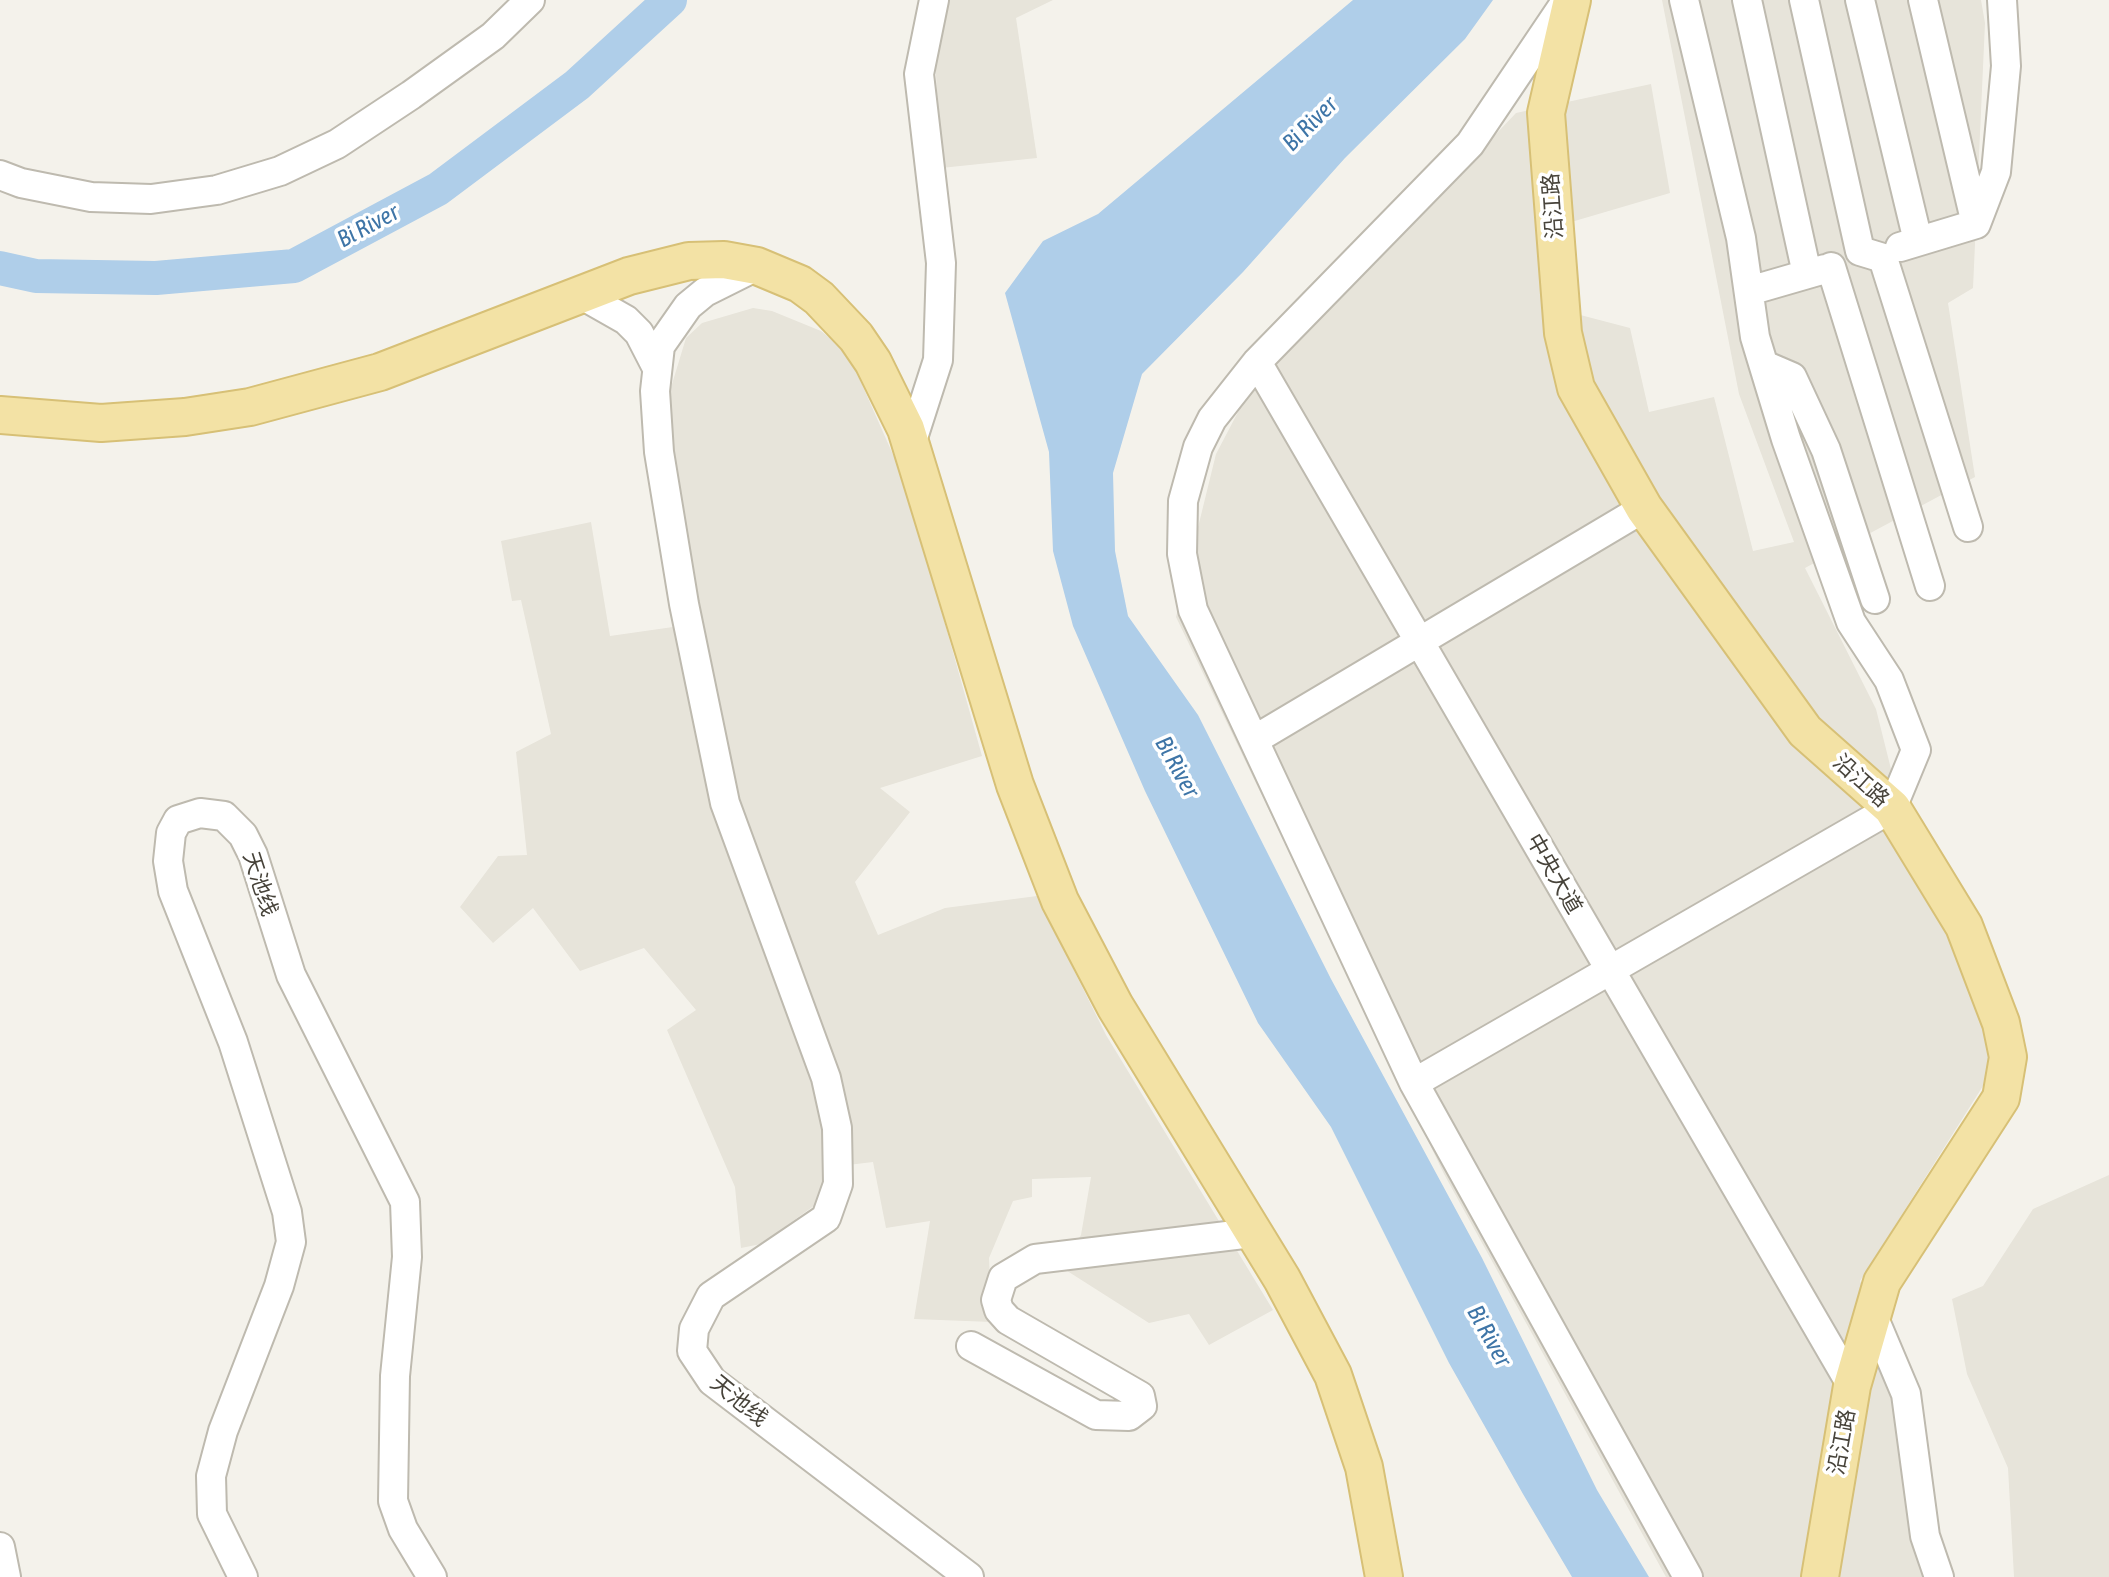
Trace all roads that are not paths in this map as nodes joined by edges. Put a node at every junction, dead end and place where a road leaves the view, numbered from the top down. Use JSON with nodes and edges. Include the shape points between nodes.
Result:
{"nodes":[{"id":1,"x":530,"y":0,"type":"edge"},
{"id":2,"x":934,"y":0,"type":"edge"},
{"id":3,"x":1570,"y":0,"type":"edge"},
{"id":4,"x":1684,"y":0,"type":"edge"},
{"id":5,"x":1747,"y":0,"type":"edge"},
{"id":6,"x":1804,"y":0,"type":"edge"},
{"id":7,"x":1860,"y":0,"type":"edge"},
{"id":8,"x":1923,"y":0,"type":"edge"},
{"id":9,"x":2002,"y":0,"type":"edge"},
{"id":10,"x":1512,"y":81,"type":"junction"},
{"id":11,"x":1546,"y":113,"type":"junction"},
{"id":12,"x":0,"y":175,"type":"edge"},
{"id":13,"x":1976,"y":224,"type":"junction"},
{"id":14,"x":1918,"y":241,"type":"junction"},
{"id":15,"x":1872,"y":255,"type":"junction"},
{"id":16,"x":757,"y":266,"type":"junction"},
{"id":17,"x":1819,"y":271,"type":"junction"},
{"id":18,"x":1749,"y":291,"type":"junction"},
{"id":19,"x":582,"y":295,"type":"junction"},
{"id":20,"x":1257,"y":362,"type":"junction"},
{"id":21,"x":1764,"y":365,"type":"junction"},
{"id":22,"x":656,"y":366,"type":"junction"},
{"id":23,"x":0,"y":415,"type":"edge"},
{"id":24,"x":911,"y":444,"type":"junction"},
{"id":25,"x":1644,"y":508,"type":"junction"},
{"id":26,"x":1968,"y":527,"type":"dead end"},
{"id":27,"x":1930,"y":586,"type":"dead end"},
{"id":28,"x":1875,"y":599,"type":"dead end"},
{"id":29,"x":1419,"y":642,"type":"junction"},
{"id":30,"x":1254,"y":740,"type":"junction"},
{"id":31,"x":1892,"y":808,"type":"junction"},
{"id":32,"x":1610,"y":970,"type":"junction"},
{"id":33,"x":1414,"y":1083,"type":"junction"},
{"id":34,"x":1252,"y":1233,"type":"junction"},
{"id":35,"x":1873,"y":1316,"type":"junction"},
{"id":36,"x":971,"y":1346,"type":"dead end"},
{"id":37,"x":1852,"y":1386,"type":"junction"},
{"id":38,"x":0,"y":1547,"type":"edge"},
{"id":39,"x":6,"y":1577,"type":"edge"},
{"id":40,"x":243,"y":1577,"type":"edge"},
{"id":41,"x":432,"y":1577,"type":"edge"},
{"id":42,"x":969,"y":1577,"type":"edge"},
{"id":43,"x":1384,"y":1577,"type":"edge"},
{"id":44,"x":1688,"y":1577,"type":"edge"},
{"id":45,"x":1820,"y":1577,"type":"edge"},
{"id":46,"x":1939,"y":1577,"type":"edge"}],
"edges":[{"from":1,"to":12,"type":"street","via":[[493,36],[399,103],[337,144],[280,171],[217,190],[151,199],[91,197]]},
{"from":2,"to":24,"type":"street","via":[[919,74],[941,263],[938,360]]},
{"from":3,"to":10,"type":"street"},
{"from":3,"to":11,"type":"main road","name":"沿江路"},
{"from":4,"to":18,"type":"street"},
{"from":5,"to":17,"type":"street"},
{"from":6,"to":15,"type":"street","via":[[1860,251]]},
{"from":7,"to":14,"type":"street"},
{"from":8,"to":13,"type":"street"},
{"from":9,"to":13,"type":"street","via":[[2006,66],[1996,172]]},
{"from":10,"to":11,"type":"street"},
{"from":10,"to":20,"type":"street","via":[[1470,144]]},
{"from":11,"to":25,"type":"main road","name":"沿江路","via":[[1563,333],[1576,388]]},
{"from":13,"to":14,"type":"street"},
{"from":14,"to":15,"type":"street"},
{"from":15,"to":17,"type":"street"},
{"from":15,"to":26,"type":"street","via":[[1883,258]]},
{"from":16,"to":19,"type":"main road","via":[[689,261]]},
{"from":16,"to":22,"type":"street","name":"天池线","via":[[705,292],[678,315],[660,346]]},
{"from":16,"to":24,"type":"main road","via":[[800,284],[838,315],[873,362]]},
{"from":17,"to":18,"type":"street"},
{"from":17,"to":27,"type":"street"},
{"from":18,"to":21,"type":"street"},
{"from":19,"to":22,"type":"street","via":[[626,320]]},
{"from":19,"to":23,"type":"main road","via":[[380,372],[250,407],[101,423]]},
{"from":20,"to":29,"type":"street","name":"中央大道"},
{"from":20,"to":30,"type":"street","via":[[1212,419],[1198,447],[1182,523],[1185,579],[1193,610]]},
{"from":21,"to":28,"type":"street","via":[[1792,377],[1826,450]]},
{"from":21,"to":31,"type":"street","via":[[1851,622],[1889,680],[1916,750]]},
{"from":22,"to":42,"type":"street","name":"天池线","via":[[662,467],[725,803],[826,1078],[839,1160],[835,1198],[826,1218],[711,1296],[694,1329],[692,1351],[712,1381]]},
{"from":24,"to":34,"type":"main road","via":[[1015,785],[1060,901],[1115,1006]]},
{"from":25,"to":29,"type":"street"},
{"from":25,"to":31,"type":"main road","name":"沿江路","via":[[1805,731]]},
{"from":29,"to":30,"type":"street"},
{"from":29,"to":32,"type":"street","name":"中央大道"},
{"from":30,"to":33,"type":"street"},
{"from":31,"to":32,"type":"street"},
{"from":31,"to":35,"type":"main road","name":"沿江路","via":[[1964,926],[2001,1023],[2008,1057],[2001,1098],[1882,1282]]},
{"from":32,"to":33,"type":"street"},
{"from":32,"to":37,"type":"street","name":"中央大道"},
{"from":33,"to":44,"type":"street"},
{"from":34,"to":36,"type":"street","via":[[1035,1259],[1003,1278],[996,1300],[1008,1320],[1140,1396],[1142,1406],[1129,1416],[1096,1415]]},
{"from":34,"to":43,"type":"main road","via":[[1311,1331],[1351,1421]]},
{"from":35,"to":37,"type":"main road","name":"沿江路"},
{"from":35,"to":46,"type":"street","via":[[1906,1394],[1925,1536]]},
{"from":37,"to":45,"type":"main road","name":"沿江路"},
{"from":38,"to":39,"type":"street"},
{"from":40,"to":41,"type":"street","name":"天池线","via":[[212,1514],[211,1476],[291,1242],[287,1212],[233,1042],[173,891],[171,833],[178,820],[200,813],[224,816],[243,835],[291,975],[405,1202],[407,1257],[395,1376],[393,1501]]}]}
